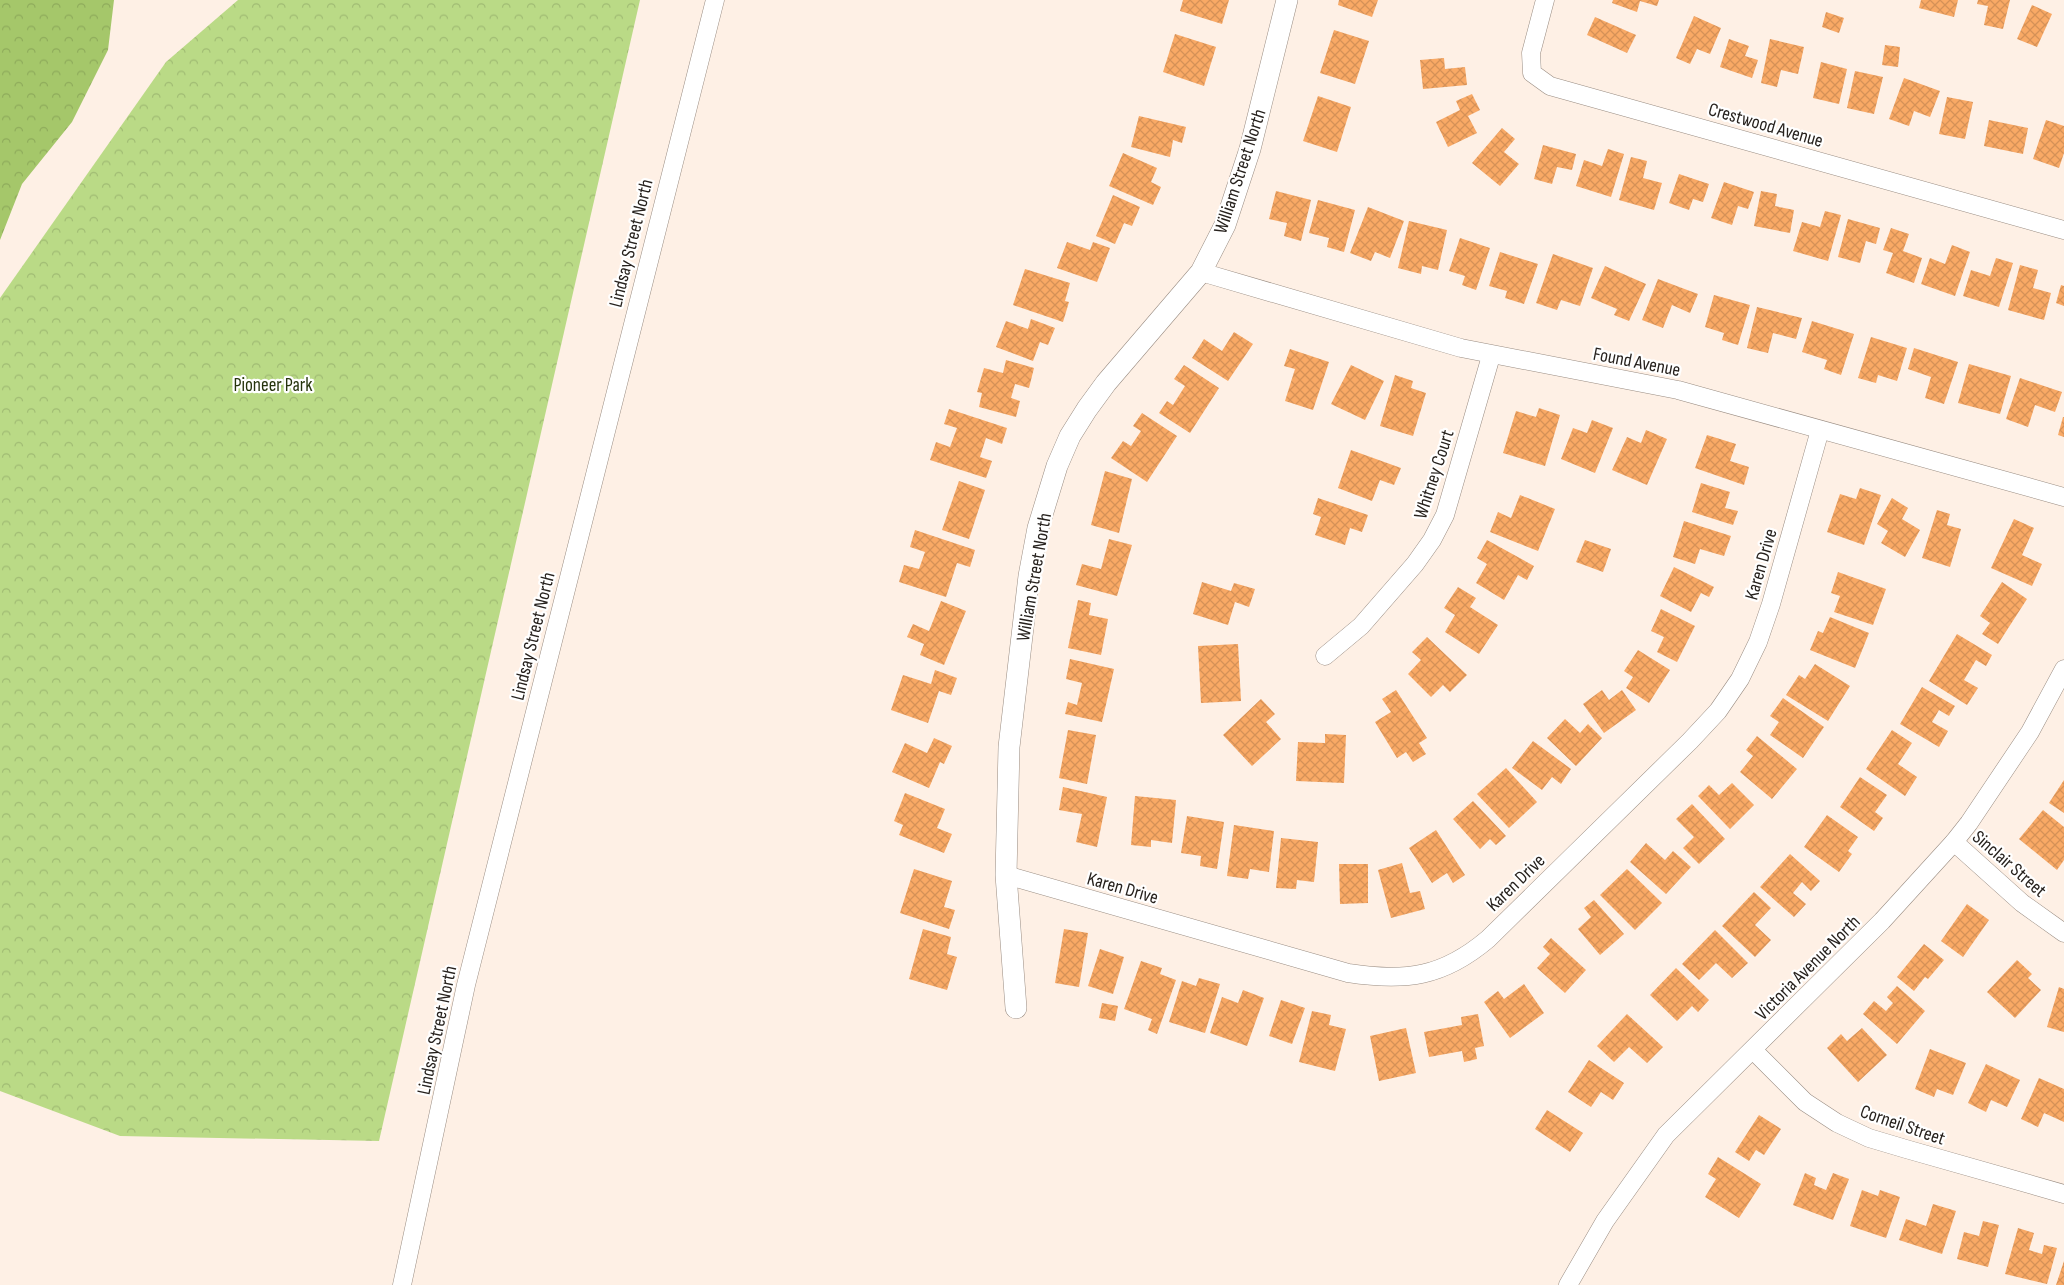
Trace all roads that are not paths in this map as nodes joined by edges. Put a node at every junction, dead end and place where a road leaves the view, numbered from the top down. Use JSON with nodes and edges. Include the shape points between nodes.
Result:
{"nodes":[{"id":1,"x":715,"y":0,"type":"edge"},
{"id":2,"x":1287,"y":0,"type":"edge"},
{"id":3,"x":1545,"y":0,"type":"edge"},
{"id":4,"x":2064,"y":230,"type":"edge"},
{"id":5,"x":1201,"y":272,"type":"junction"},
{"id":6,"x":1491,"y":356,"type":"junction"},
{"id":7,"x":1820,"y":430,"type":"junction"},
{"id":8,"x":2064,"y":497,"type":"edge"},
{"id":9,"x":1325,"y":656,"type":"dead end"},
{"id":10,"x":2064,"y":669,"type":"edge"},
{"id":11,"x":1954,"y":842,"type":"junction"},
{"id":12,"x":1006,"y":876,"type":"junction"},
{"id":13,"x":2064,"y":933,"type":"edge"},
{"id":14,"x":1016,"y":1008,"type":"dead end"},
{"id":15,"x":1753,"y":1050,"type":"junction"},
{"id":16,"x":2064,"y":1194,"type":"edge"},
{"id":17,"x":402,"y":1285,"type":"edge"},
{"id":18,"x":1568,"y":1285,"type":"edge"}],
"edges":[{"from":1,"to":17,"type":"street","name":"Lindsay Street North","via":[[466,985]]},
{"from":2,"to":5,"type":"street","name":"William Street North","via":[[1250,148],[1225,225]]},
{"from":3,"to":4,"type":"street","name":"Crestwood Avenue","via":[[1531,52],[1532,74],[1550,86]]},
{"from":5,"to":6,"type":"street","name":"Found Avenue"},
{"from":5,"to":12,"type":"street","name":"William Street North","via":[[1106,383],[1070,436],[1057,466],[1038,528],[1029,576],[1009,747]]},
{"from":6,"to":7,"type":"street","name":"Found Avenue","via":[[1660,386]]},
{"from":6,"to":9,"type":"street","name":"Whitney Court","via":[[1444,515],[1432,540],[1361,626]]},
{"from":7,"to":8,"type":"street","name":"Found Avenue"},
{"from":7,"to":12,"type":"street","name":"Karen Drive","via":[[1772,604],[1740,679],[1718,711],[1690,742],[1468,956],[1415,976],[1373,977],[1348,973]]},
{"from":10,"to":11,"type":"street","name":"Victoria Avenue North","via":[[2030,732]]},
{"from":11,"to":13,"type":"street","name":"Sinclair Street","via":[[2022,903]]},
{"from":11,"to":15,"type":"street","name":"Victoria Avenue North","via":[[1882,921]]},
{"from":12,"to":14,"type":"street","name":"William Street North"},
{"from":15,"to":16,"type":"street","name":"Corneil Street","via":[[1805,1102],[1837,1123],[1869,1138]]},
{"from":15,"to":18,"type":"street","name":"Victoria Avenue North","via":[[1666,1135],[1605,1221]]}]}
